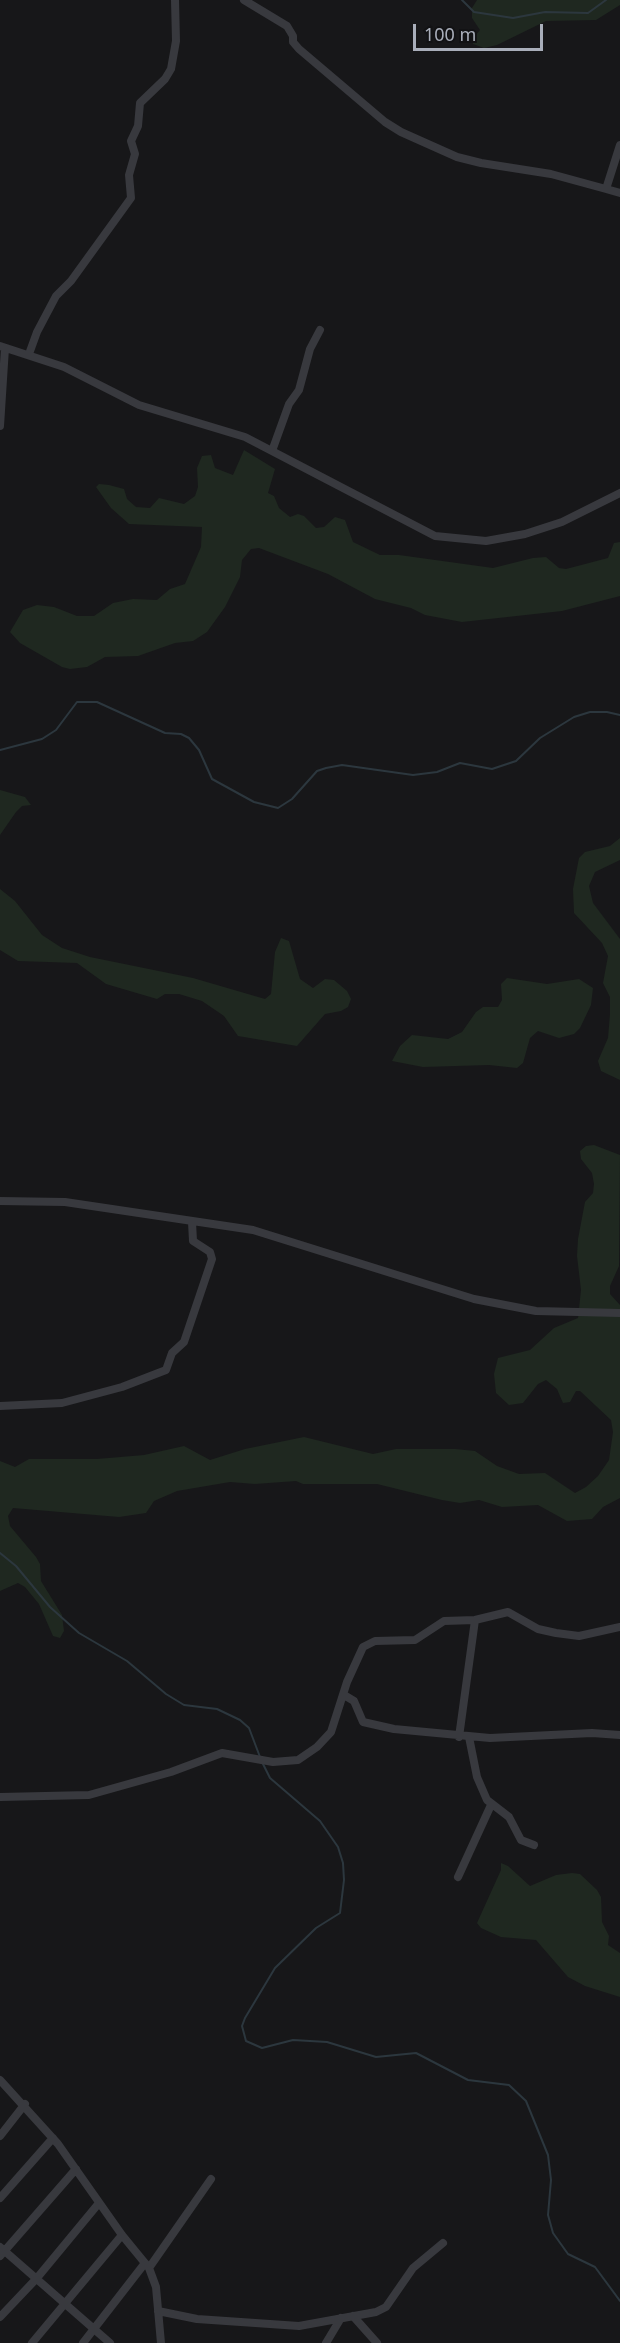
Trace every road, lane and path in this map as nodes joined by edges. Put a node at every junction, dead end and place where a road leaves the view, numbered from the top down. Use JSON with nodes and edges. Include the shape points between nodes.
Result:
{"nodes":[{"id":1,"x":175,"y":0,"type":"edge"},
{"id":2,"x":244,"y":0,"type":"edge"},
{"id":3,"x":620,"y":145,"type":"edge"},
{"id":4,"x":606,"y":189,"type":"junction"},
{"id":5,"x":620,"y":193,"type":"edge"},
{"id":6,"x":320,"y":330,"type":"dead end"},
{"id":7,"x":3,"y":347,"type":"edge"},
{"id":8,"x":29,"y":354,"type":"junction"},
{"id":9,"x":0,"y":426,"type":"edge"},
{"id":10,"x":272,"y":451,"type":"junction"},
{"id":11,"x":620,"y":493,"type":"edge"},
{"id":12,"x":0,"y":1201,"type":"edge"},
{"id":13,"x":192,"y":1222,"type":"junction"},
{"id":14,"x":620,"y":1313,"type":"edge"},
{"id":15,"x":0,"y":1406,"type":"edge"},
{"id":16,"x":475,"y":1620,"type":"junction"},
{"id":17,"x":620,"y":1627,"type":"edge"},
{"id":18,"x":344,"y":1695,"type":"junction"},
{"id":19,"x":620,"y":1735,"type":"edge"},
{"id":20,"x":464,"y":1737,"type":"junction"},
{"id":21,"x":0,"y":1797,"type":"edge"},
{"id":22,"x":491,"y":1805,"type":"junction"},
{"id":23,"x":534,"y":1845,"type":"dead end"},
{"id":24,"x":458,"y":1877,"type":"dead end"},
{"id":25,"x":0,"y":2080,"type":"edge"},
{"id":26,"x":25,"y":2104,"type":"junction"},
{"id":27,"x":0,"y":2136,"type":"edge"},
{"id":28,"x":53,"y":2138,"type":"junction"},
{"id":29,"x":76,"y":2169,"type":"junction"},
{"id":30,"x":211,"y":2179,"type":"dead end"},
{"id":31,"x":0,"y":2198,"type":"edge"},
{"id":32,"x":99,"y":2203,"type":"junction"},
{"id":33,"x":122,"y":2235,"type":"junction"},
{"id":34,"x":444,"y":2243,"type":"dead end"},
{"id":35,"x":1,"y":2251,"type":"edge"},
{"id":36,"x":147,"y":2265,"type":"junction"},
{"id":37,"x":37,"y":2278,"type":"junction"},
{"id":38,"x":65,"y":2302,"type":"junction"},
{"id":39,"x":158,"y":2312,"type":"junction"},
{"id":40,"x":353,"y":2316,"type":"junction"},
{"id":41,"x":0,"y":2318,"type":"edge"},
{"id":42,"x":340,"y":2318,"type":"junction"},
{"id":43,"x":94,"y":2329,"type":"junction"},
{"id":44,"x":32,"y":2343,"type":"edge"},
{"id":45,"x":83,"y":2343,"type":"edge"},
{"id":46,"x":110,"y":2343,"type":"edge"},
{"id":47,"x":161,"y":2343,"type":"edge"},
{"id":48,"x":326,"y":2343,"type":"edge"},
{"id":49,"x":376,"y":2343,"type":"edge"}],
"edges":[{"from":1,"to":8,"type":"street","via":[[176,40],[171,69],[140,103],[138,126],[131,141],[135,154],[129,175],[131,198],[56,296]]},
{"from":2,"to":4,"type":"street","via":[[287,26],[299,49],[401,132],[457,157],[551,174]]},
{"from":3,"to":4,"type":"street"},
{"from":4,"to":5,"type":"street"},
{"from":6,"to":10,"type":"street"},
{"from":7,"to":8,"type":"street"},
{"from":7,"to":9,"type":"street"},
{"from":8,"to":10,"type":"street","via":[[139,405],[236,434]]},
{"from":10,"to":11,"type":"street","via":[[422,531],[458,540],[486,541],[525,534],[562,522]]},
{"from":12,"to":13,"type":"street","via":[[65,1202]]},
{"from":13,"to":14,"type":"street","via":[[261,1232],[474,1299],[536,1311]]},
{"from":13,"to":15,"type":"street","via":[[194,1243],[210,1252],[212,1259],[184,1342],[172,1353],[166,1371],[62,1403]]},
{"from":16,"to":17,"type":"street","via":[[508,1612],[544,1632],[579,1636]]},
{"from":16,"to":18,"type":"street","via":[[444,1621],[411,1641],[387,1639],[368,1644],[355,1660]]},
{"from":16,"to":20,"type":"street"},
{"from":18,"to":20,"type":"street","via":[[354,1701],[360,1718],[367,1724]]},
{"from":18,"to":21,"type":"street","via":[[331,1731],[298,1760],[273,1762],[222,1754],[81,1797]]},
{"from":19,"to":20,"type":"street"},
{"from":20,"to":22,"type":"street"},
{"from":22,"to":23,"type":"street","via":[[509,1817],[521,1840]]},
{"from":22,"to":24,"type":"street"},
{"from":25,"to":26,"type":"street"},
{"from":26,"to":27,"type":"street"},
{"from":26,"to":28,"type":"street"},
{"from":28,"to":29,"type":"street"},
{"from":28,"to":31,"type":"street"},
{"from":29,"to":32,"type":"street"},
{"from":29,"to":35,"type":"street"},
{"from":30,"to":36,"type":"street"},
{"from":32,"to":33,"type":"street"},
{"from":32,"to":37,"type":"street"},
{"from":33,"to":36,"type":"street"},
{"from":33,"to":38,"type":"street"},
{"from":34,"to":40,"type":"street","via":[[413,2268],[386,2307]]},
{"from":35,"to":37,"type":"street"},
{"from":36,"to":39,"type":"street","via":[[156,2287]]},
{"from":36,"to":43,"type":"street"},
{"from":37,"to":38,"type":"street"},
{"from":37,"to":41,"type":"street"},
{"from":38,"to":43,"type":"street"},
{"from":38,"to":44,"type":"street"},
{"from":39,"to":42,"type":"street","via":[[289,2326]]},
{"from":39,"to":47,"type":"street"},
{"from":40,"to":42,"type":"street"},
{"from":40,"to":49,"type":"street"},
{"from":42,"to":48,"type":"street"},
{"from":43,"to":45,"type":"street"},
{"from":43,"to":46,"type":"street"}]}
